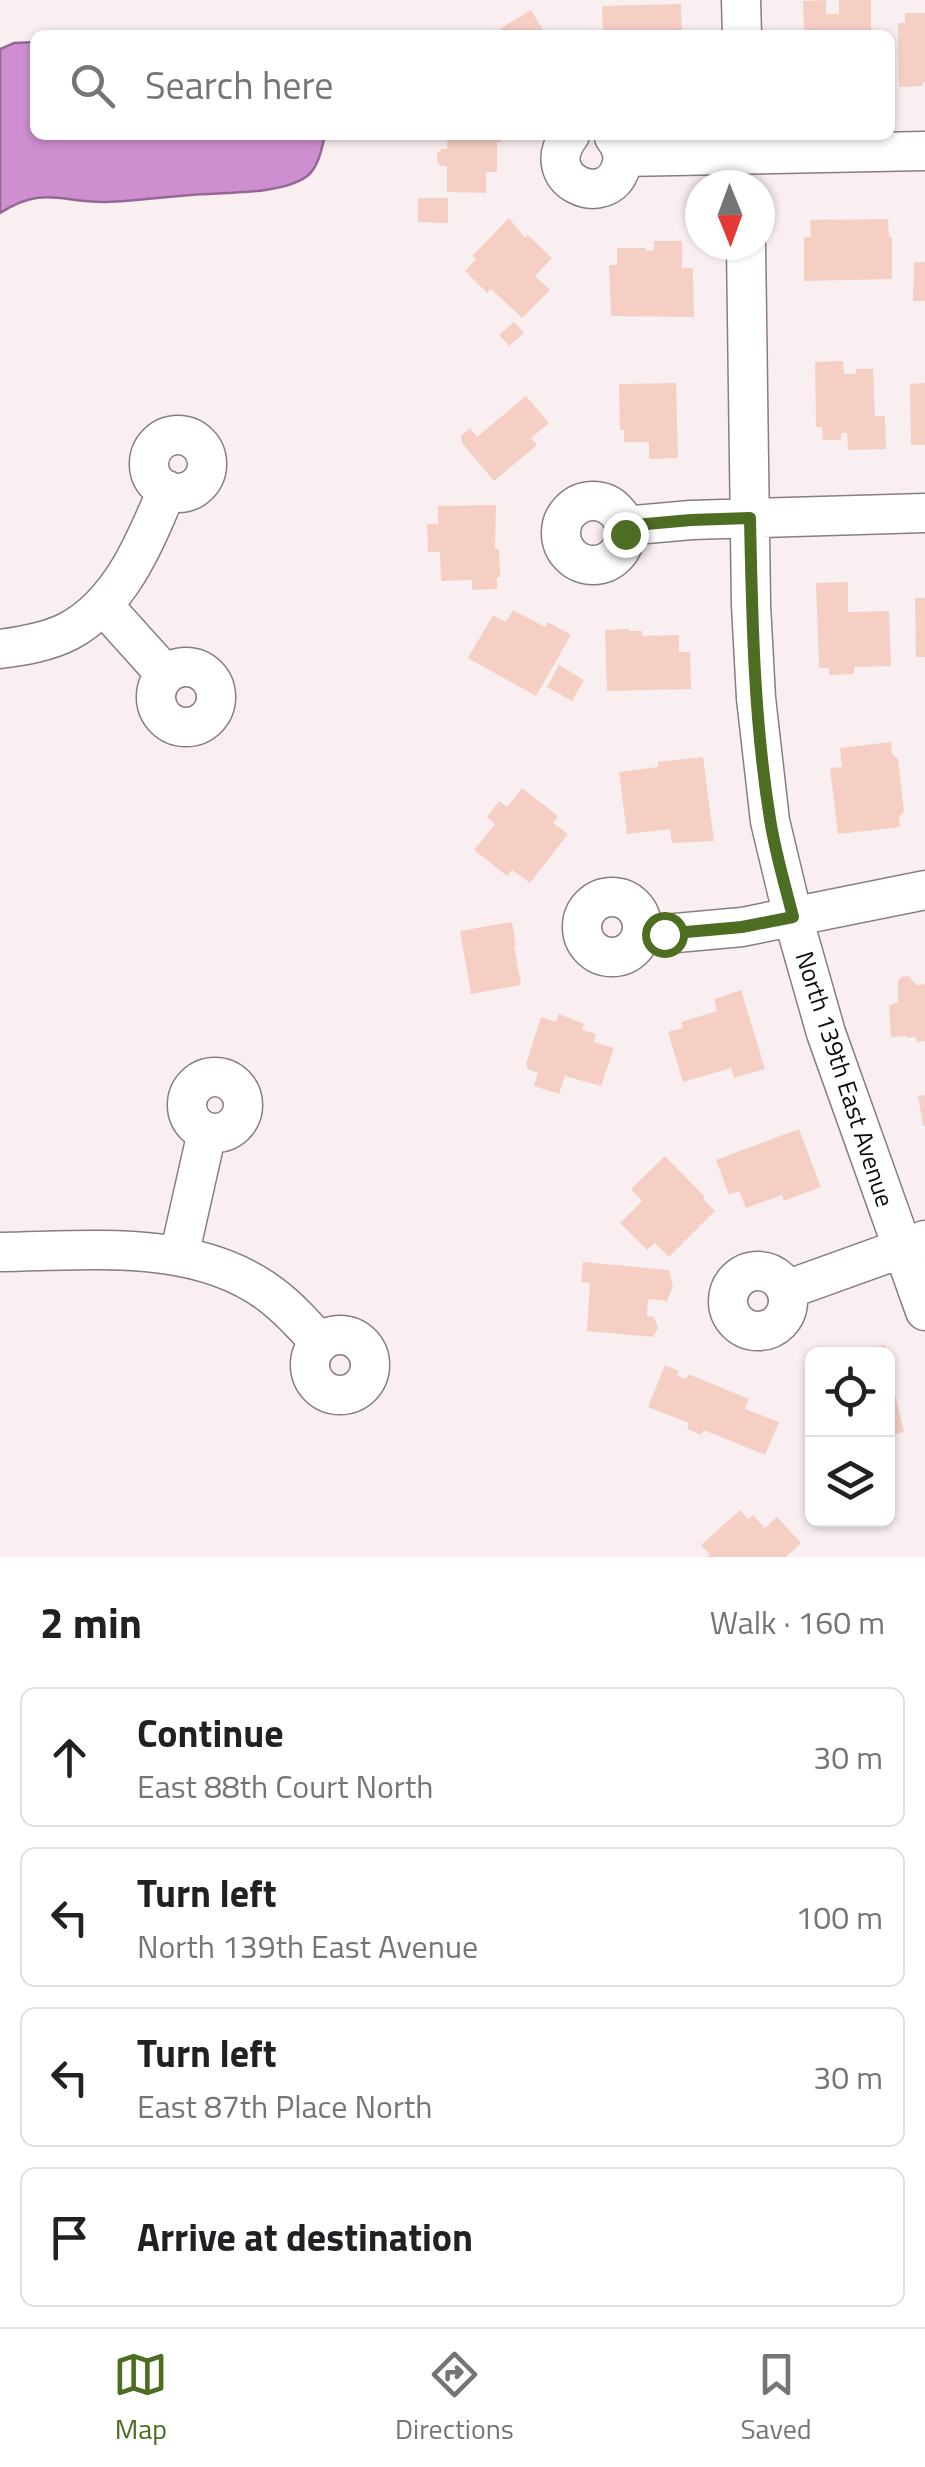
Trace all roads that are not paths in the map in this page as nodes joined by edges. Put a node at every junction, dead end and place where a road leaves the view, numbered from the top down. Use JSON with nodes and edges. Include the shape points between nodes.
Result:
{"nodes":[{"id":1,"x":741,"y":0,"type":"edge"},
{"id":2,"x":742,"y":30,"type":"edge"},
{"id":3,"x":566,"y":140,"type":"edge"},
{"id":4,"x":617,"y":146,"type":"edge"},
{"id":5,"x":925,"y":152,"type":"edge"},
{"id":6,"x":745,"y":158,"type":"edge"},
{"id":7,"x":746,"y":260,"type":"edge"},
{"id":8,"x":167,"y":490,"type":"dead end"},
{"id":9,"x":925,"y":514,"type":"edge"},
{"id":10,"x":750,"y":518,"type":"junction"},
{"id":11,"x":624,"y":526,"type":"dead end"},
{"id":12,"x":103,"y":606,"type":"junction"},
{"id":13,"x":0,"y":649,"type":"edge"},
{"id":14,"x":166,"y":675,"type":"dead end"},
{"id":15,"x":925,"y":890,"type":"edge"},
{"id":16,"x":793,"y":917,"type":"junction"},
{"id":17,"x":642,"y":931,"type":"dead end"},
{"id":18,"x":207,"y":1132,"type":"dead end"},
{"id":19,"x":914,"y":1244,"type":"edge"},
{"id":20,"x":0,"y":1252,"type":"edge"},
{"id":21,"x":178,"y":1256,"type":"junction"},
{"id":22,"x":786,"y":1290,"type":"dead end"},
{"id":23,"x":925,"y":1311,"type":"edge"},
{"id":24,"x":320,"y":1342,"type":"dead end"}],
"edges":[{"from":1,"to":2,"type":"street"},
{"from":3,"to":4,"type":"street","via":[[561,164],[580,187],[613,180],[621,167]]},
{"from":4,"to":6,"type":"street"},
{"from":5,"to":6,"type":"street"},
{"from":7,"to":10,"type":"street","name":"North 139th East Avenue"},
{"from":8,"to":12,"type":"street","via":[[134,563]]},
{"from":9,"to":10,"type":"street"},
{"from":10,"to":11,"type":"street"},
{"from":10,"to":16,"type":"street","name":"North 139th East Avenue","via":[[758,716],[770,821]]},
{"from":12,"to":13,"type":"street","via":[[68,631]]},
{"from":12,"to":14,"type":"street"},
{"from":15,"to":16,"type":"street"},
{"from":16,"to":17,"type":"street","via":[[703,931]]},
{"from":16,"to":19,"type":"street","name":"North 139th East Avenue","via":[[826,1033]]},
{"from":18,"to":21,"type":"street"},
{"from":19,"to":22,"type":"street"},
{"from":19,"to":23,"type":"street","name":"North 139th East Avenue"},
{"from":20,"to":21,"type":"street"},
{"from":21,"to":24,"type":"street","via":[[232,1272],[269,1294]]}]}
